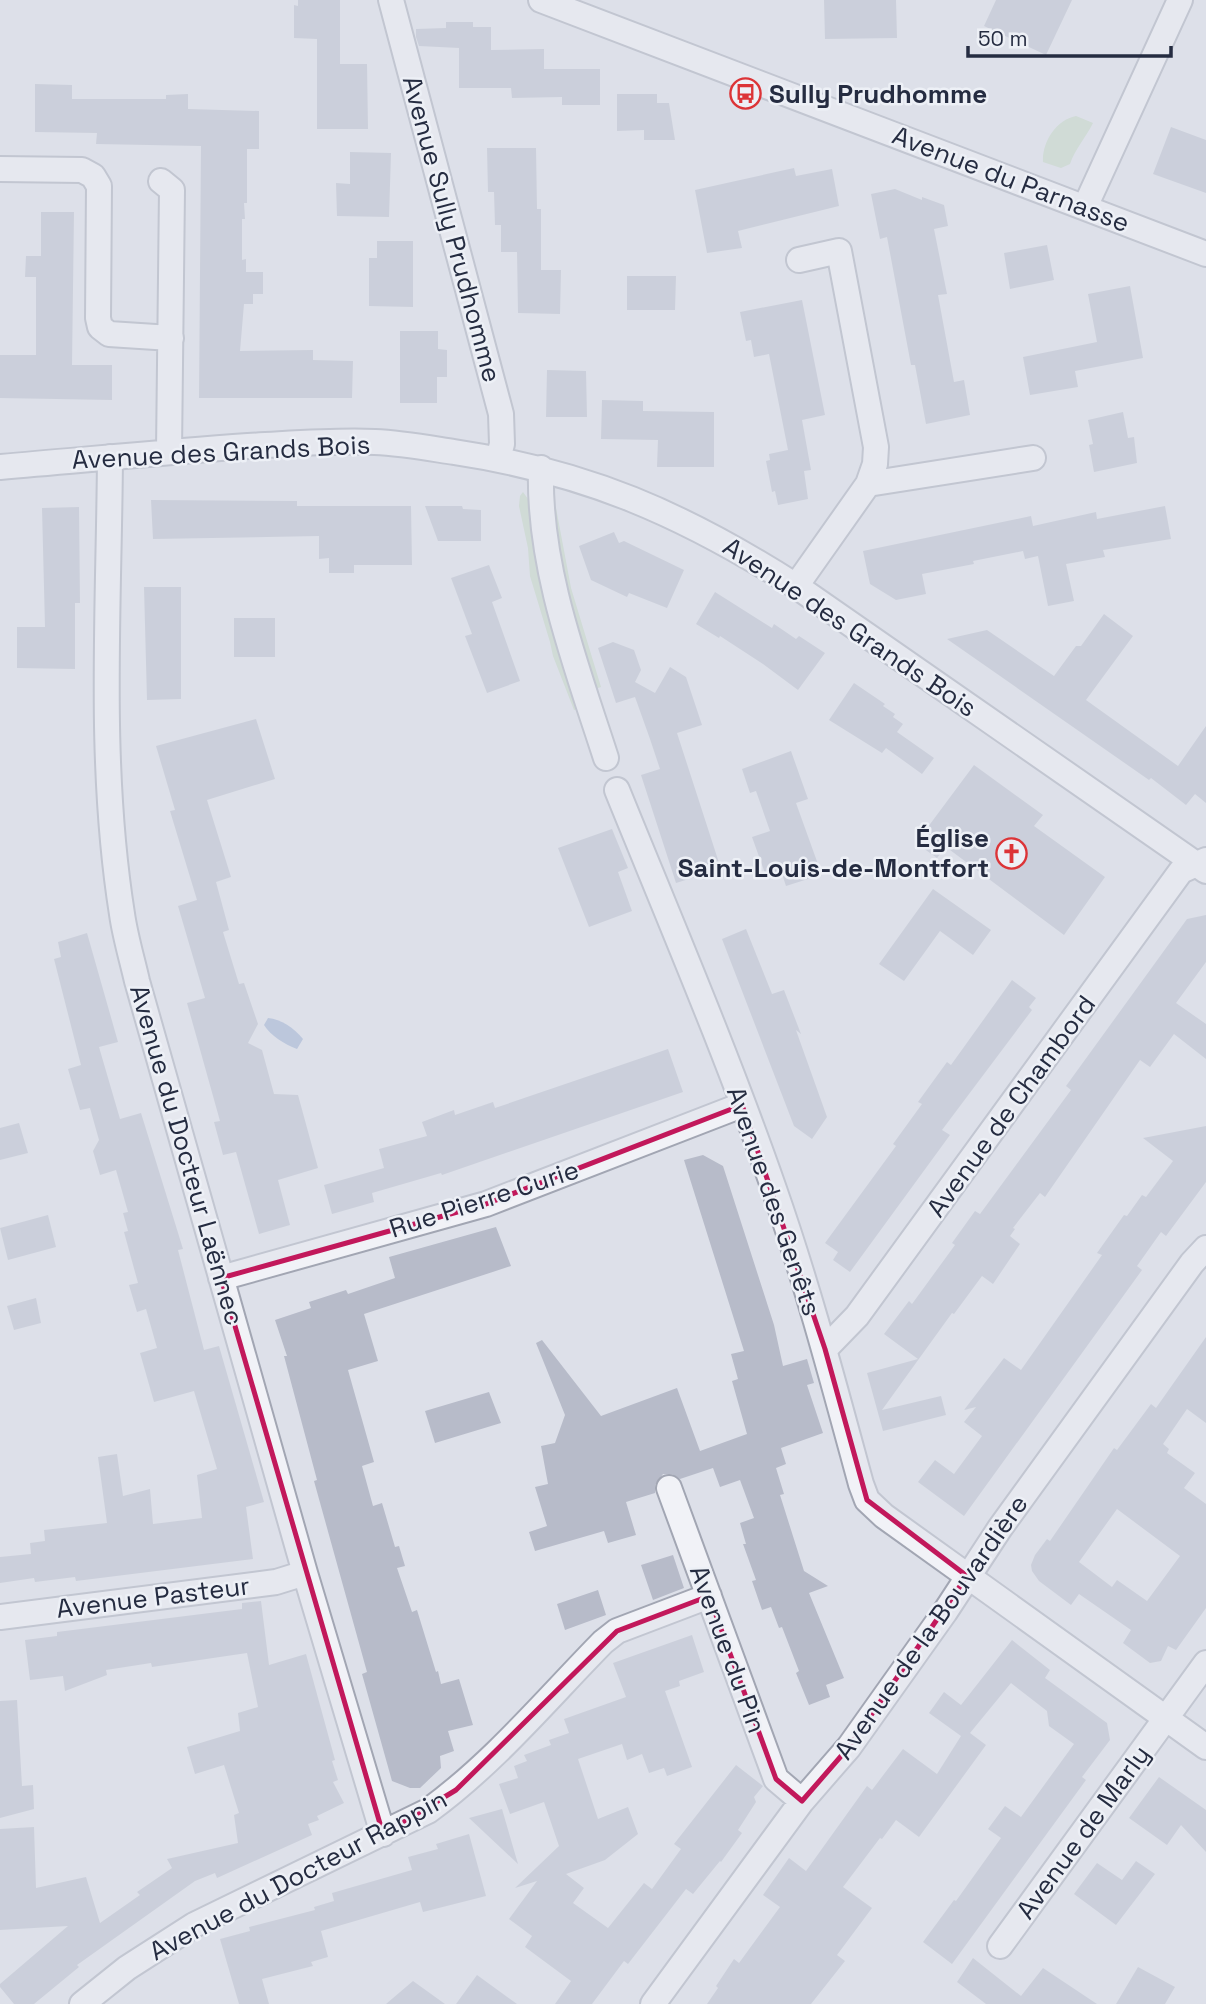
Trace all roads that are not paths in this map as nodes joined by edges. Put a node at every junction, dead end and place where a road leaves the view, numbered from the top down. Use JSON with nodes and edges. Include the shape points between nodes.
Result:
{"nodes":[{"id":1,"x":391,"y":0,"type":"edge"},
{"id":2,"x":541,"y":0,"type":"edge"},
{"id":3,"x":1180,"y":0,"type":"edge"},
{"id":4,"x":0,"y":169,"type":"edge"},
{"id":5,"x":161,"y":181,"type":"dead end"},
{"id":6,"x":1085,"y":207,"type":"junction"},
{"id":7,"x":1206,"y":254,"type":"edge"},
{"id":8,"x":799,"y":260,"type":"dead end"},
{"id":9,"x":171,"y":338,"type":"junction"},
{"id":10,"x":169,"y":451,"type":"junction"},
{"id":11,"x":110,"y":457,"type":"junction"},
{"id":12,"x":1033,"y":458,"type":"dead end"},
{"id":13,"x":498,"y":459,"type":"junction"},
{"id":14,"x":0,"y":467,"type":"edge"},
{"id":15,"x":541,"y":468,"type":"junction"},
{"id":16,"x":868,"y":484,"type":"junction"},
{"id":17,"x":796,"y":586,"type":"junction"},
{"id":18,"x":606,"y":758,"type":"dead end"},
{"id":19,"x":617,"y":790,"type":"dead end"},
{"id":20,"x":1203,"y":865,"type":"edge"},
{"id":21,"x":742,"y":1105,"type":"junction"},
{"id":22,"x":1206,"y":1248,"type":"edge"},
{"id":23,"x":221,"y":1278,"type":"junction"},
{"id":24,"x":825,"y":1349,"type":"junction"},
{"id":25,"x":669,"y":1488,"type":"dead end"},
{"id":26,"x":305,"y":1573,"type":"junction"},
{"id":27,"x":967,"y":1576,"type":"junction"},
{"id":28,"x":709,"y":1596,"type":"junction"},
{"id":29,"x":0,"y":1616,"type":"edge"},
{"id":30,"x":1206,"y":1663,"type":"edge"},
{"id":31,"x":1166,"y":1718,"type":"junction"},
{"id":32,"x":1206,"y":1748,"type":"edge"},
{"id":33,"x":802,"y":1801,"type":"junction"},
{"id":34,"x":383,"y":1834,"type":"junction"},
{"id":35,"x":1000,"y":1946,"type":"dead end"},
{"id":36,"x":82,"y":2004,"type":"edge"},
{"id":37,"x":653,"y":2004,"type":"edge"}],
"edges":[{"from":1,"to":13,"type":"street","name":"Avenue Sully Prudhomme","via":[[501,414]]},
{"from":2,"to":6,"type":"street","name":"Avenue du Parnasse"},
{"from":3,"to":6,"type":"street"},
{"from":4,"to":9,"type":"street","via":[[82,170],[93,176],[99,186],[100,327],[109,334]]},
{"from":5,"to":9,"type":"street","via":[[172,190]]},
{"from":6,"to":7,"type":"street","name":"Avenue du Parnasse"},
{"from":8,"to":16,"type":"street","via":[[839,251],[876,447]]},
{"from":9,"to":10,"type":"street"},
{"from":10,"to":11,"type":"street","name":"Avenue des Grands Bois"},
{"from":10,"to":13,"type":"street","name":"Avenue des Grands Bois","via":[[376,442]]},
{"from":11,"to":14,"type":"street","name":"Avenue des Grands Bois"},
{"from":11,"to":23,"type":"street","name":"Avenue du Docteur Laënnec","via":[[108,751],[122,915]]},
{"from":12,"to":16,"type":"street"},
{"from":13,"to":15,"type":"street","name":"Avenue des Grands Bois"},
{"from":15,"to":17,"type":"street","name":"Avenue des Grands Bois","via":[[676,517]]},
{"from":15,"to":18,"type":"street","via":[[541,519],[551,569]]},
{"from":16,"to":17,"type":"street"},
{"from":17,"to":20,"type":"street","name":"Avenue des Grands Bois"},
{"from":19,"to":21,"type":"street","name":"Avenue des Genêts"},
{"from":20,"to":24,"type":"street","name":"Avenue de Chambord","via":[[1181,872],[858,1316]]},
{"from":21,"to":23,"type":"street","name":"Rue Pierre Curie","via":[[486,1204]]},
{"from":21,"to":24,"type":"street","name":"Avenue des Genêts"},
{"from":22,"to":27,"type":"street","name":"Avenue de la Bouvardière"},
{"from":23,"to":26,"type":"street","name":"Avenue du Docteur Laënnec"},
{"from":24,"to":27,"type":"street","name":"Avenue des Genêts","via":[[867,1500]]},
{"from":25,"to":28,"type":"street","name":"Avenue du Pin"},
{"from":26,"to":29,"type":"street","name":"Avenue Pasteur","via":[[276,1582]]},
{"from":26,"to":34,"type":"street","name":"Avenue du Docteur Laënnec"},
{"from":27,"to":31,"type":"street","name":"Avenue des Genêts"},
{"from":27,"to":33,"type":"street","name":"Avenue de la Bouvardière","via":[[849,1747]]},
{"from":28,"to":33,"type":"street","name":"Avenue du Pin","via":[[776,1779]]},
{"from":28,"to":34,"type":"street","name":"Avenue du Docteur Rappin","via":[[617,1631],[456,1790],[428,1811]]},
{"from":30,"to":31,"type":"street","name":"Avenue de Marly"},
{"from":31,"to":32,"type":"street","name":"Avenue des Genêts"},
{"from":31,"to":35,"type":"street","name":"Avenue de Marly"},
{"from":33,"to":37,"type":"street","name":"Avenue de la Bouvardière"},
{"from":34,"to":36,"type":"street","name":"Avenue du Docteur Rappin","via":[[194,1925]]}]}
